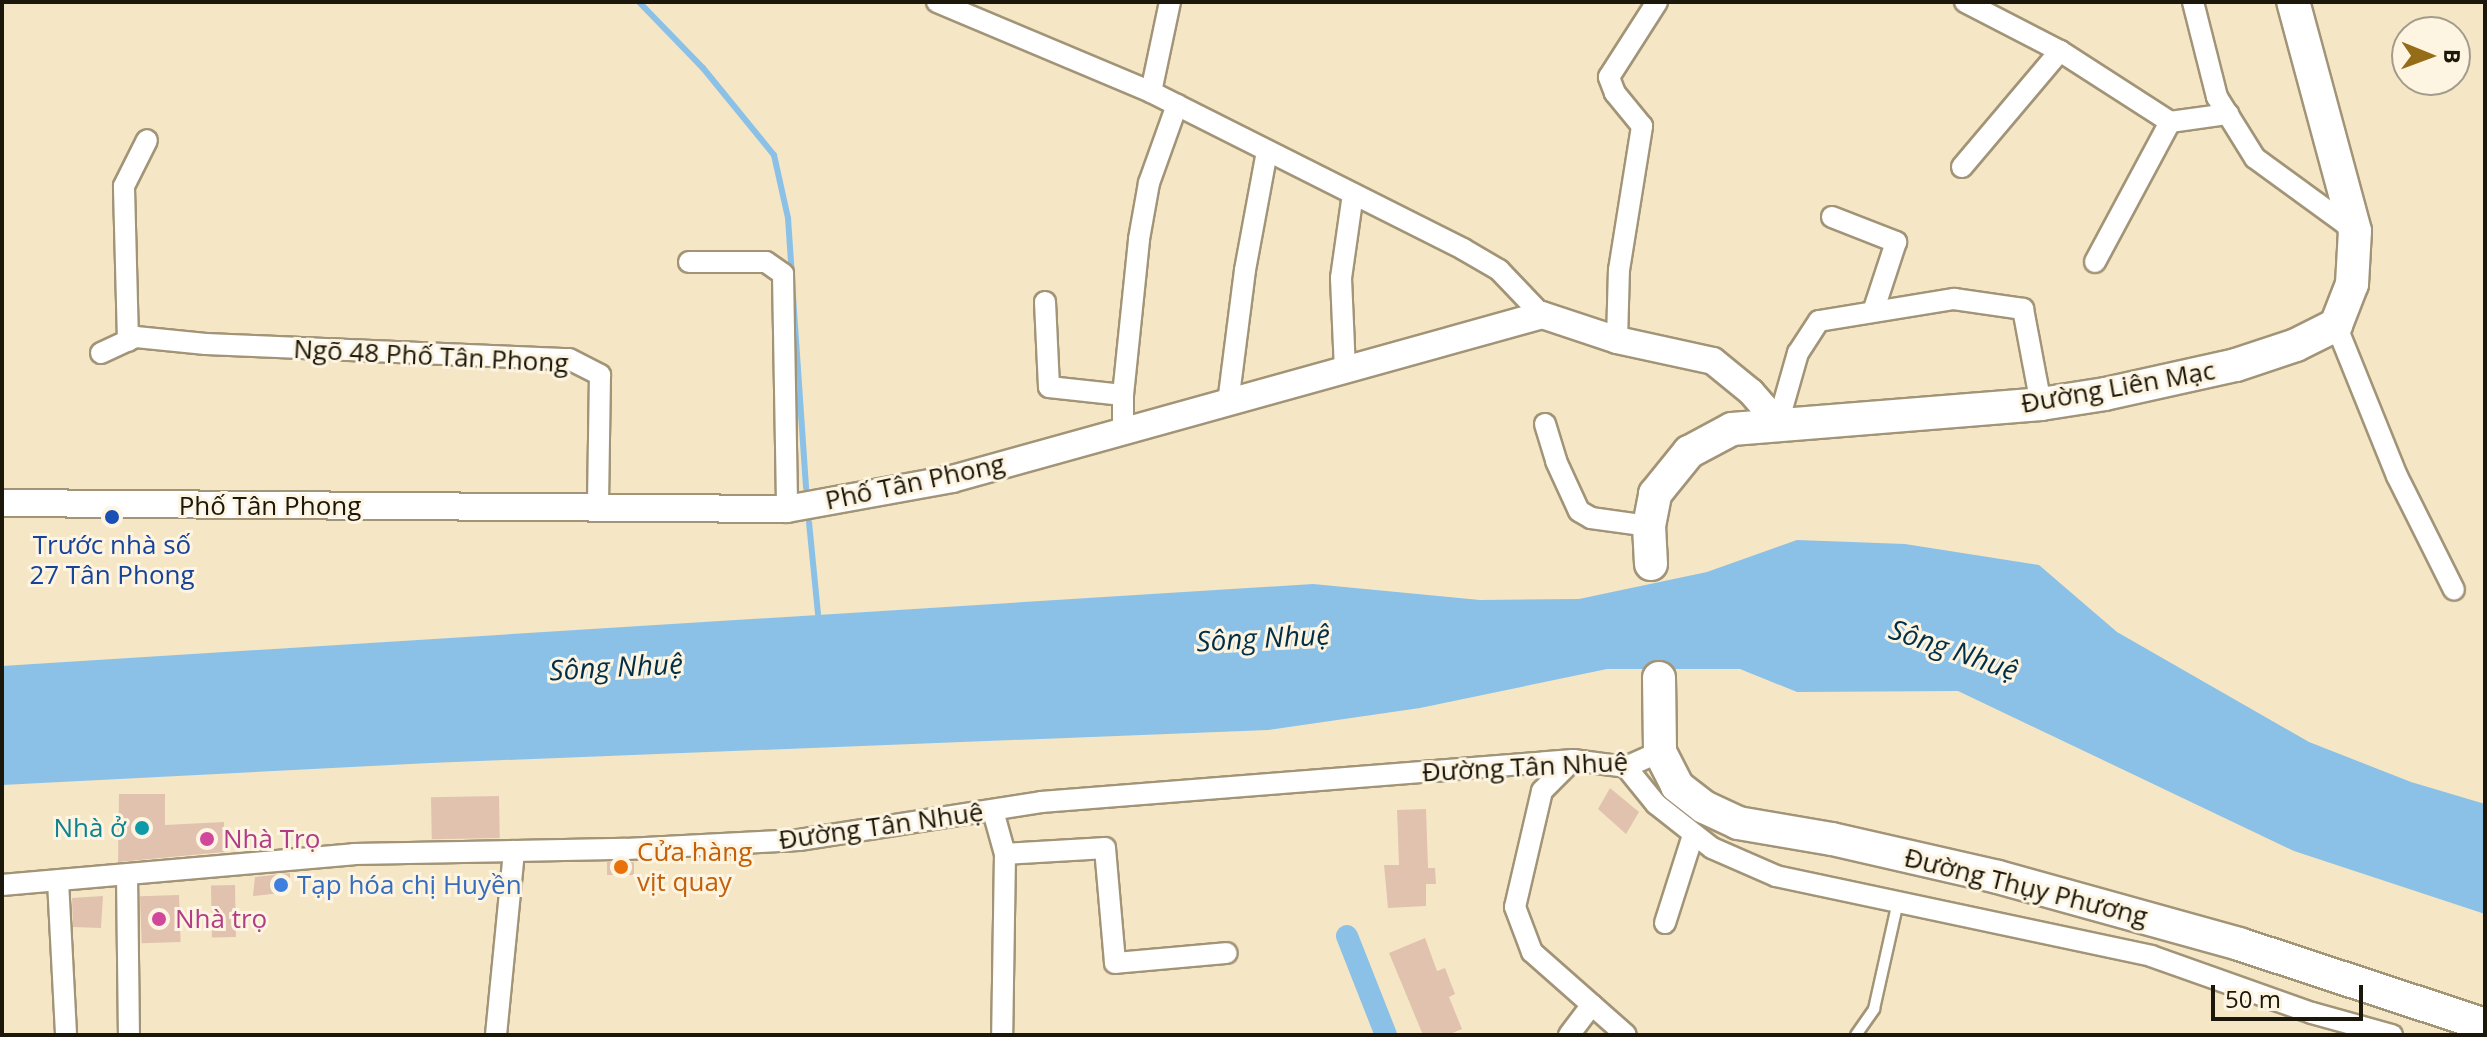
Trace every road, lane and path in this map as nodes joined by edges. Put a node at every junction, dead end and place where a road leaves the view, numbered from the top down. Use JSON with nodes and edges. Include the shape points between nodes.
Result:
{"nodes":[{"id":1,"x":937,"y":2,"type":"edge"},
{"id":2,"x":1170,"y":2,"type":"edge"},
{"id":3,"x":1657,"y":2,"type":"edge"},
{"id":4,"x":1965,"y":2,"type":"edge"},
{"id":5,"x":2193,"y":2,"type":"edge"},
{"id":6,"x":2293,"y":2,"type":"edge"},
{"id":7,"x":2060,"y":51,"type":"junction"},
{"id":8,"x":1151,"y":92,"type":"junction"},
{"id":9,"x":1177,"y":105,"type":"junction"},
{"id":10,"x":2228,"y":114,"type":"junction"},
{"id":11,"x":2170,"y":122,"type":"junction"},
{"id":12,"x":147,"y":140,"type":"dead end"},
{"id":13,"x":1267,"y":151,"type":"junction"},
{"id":14,"x":1962,"y":167,"type":"dead end"},
{"id":15,"x":1353,"y":194,"type":"junction"},
{"id":16,"x":1832,"y":217,"type":"dead end"},
{"id":17,"x":2355,"y":231,"type":"junction"},
{"id":18,"x":689,"y":262,"type":"dead end"},
{"id":19,"x":2095,"y":262,"type":"dead end"},
{"id":20,"x":1045,"y":302,"type":"dead end"},
{"id":21,"x":1874,"y":309,"type":"junction"},
{"id":22,"x":1542,"y":315,"type":"junction"},
{"id":23,"x":2336,"y":325,"type":"junction"},
{"id":24,"x":1617,"y":340,"type":"junction"},
{"id":25,"x":128,"y":341,"type":"junction"},
{"id":26,"x":101,"y":353,"type":"dead end"},
{"id":27,"x":1345,"y":370,"type":"junction"},
{"id":28,"x":1123,"y":395,"type":"junction"},
{"id":29,"x":1228,"y":403,"type":"junction"},
{"id":30,"x":2041,"y":404,"type":"junction"},
{"id":31,"x":1778,"y":423,"type":"junction"},
{"id":32,"x":1545,"y":424,"type":"dead end"},
{"id":33,"x":1123,"y":432,"type":"junction"},
{"id":34,"x":2,"y":503,"type":"edge"},
{"id":35,"x":598,"y":508,"type":"junction"},
{"id":36,"x":787,"y":509,"type":"junction"},
{"id":37,"x":1649,"y":526,"type":"junction"},
{"id":38,"x":1651,"y":564,"type":"dead end"},
{"id":39,"x":2454,"y":590,"type":"dead end"},
{"id":40,"x":1659,"y":678,"type":"dead end"},
{"id":41,"x":1660,"y":752,"type":"junction"},
{"id":42,"x":1573,"y":760,"type":"junction"},
{"id":43,"x":1626,"y":767,"type":"junction"},
{"id":44,"x":993,"y":811,"type":"junction"},
{"id":45,"x":1693,"y":835,"type":"junction"},
{"id":46,"x":514,"y":851,"type":"junction"},
{"id":47,"x":1005,"y":854,"type":"junction"},
{"id":48,"x":127,"y":875,"type":"junction"},
{"id":49,"x":58,"y":881,"type":"junction"},
{"id":50,"x":2,"y":885,"type":"edge"},
{"id":51,"x":1898,"y":902,"type":"junction"},
{"id":52,"x":1665,"y":923,"type":"dead end"},
{"id":53,"x":1227,"y":953,"type":"dead end"},
{"id":54,"x":1592,"y":1005,"type":"junction"},
{"id":55,"x":2485,"y":1025,"type":"edge"},
{"id":56,"x":66,"y":1035,"type":"edge"},
{"id":57,"x":129,"y":1035,"type":"edge"},
{"id":58,"x":496,"y":1035,"type":"edge"},
{"id":59,"x":1002,"y":1035,"type":"edge"},
{"id":60,"x":1569,"y":1035,"type":"edge"},
{"id":61,"x":1626,"y":1035,"type":"edge"},
{"id":62,"x":1856,"y":1035,"type":"edge"},
{"id":63,"x":2392,"y":1035,"type":"edge"}],
"edges":[{"from":1,"to":8,"type":"street"},
{"from":2,"to":8,"type":"street"},
{"from":3,"to":24,"type":"street","via":[[1609,77],[1642,126],[1619,270]]},
{"from":4,"to":7,"type":"street"},
{"from":5,"to":10,"type":"street","via":[[2217,97]]},
{"from":6,"to":17,"type":"main road"},
{"from":7,"to":11,"type":"street"},
{"from":7,"to":14,"type":"street"},
{"from":8,"to":9,"type":"street"},
{"from":9,"to":13,"type":"street"},
{"from":9,"to":28,"type":"street","via":[[1149,183]]},
{"from":10,"to":11,"type":"street"},
{"from":10,"to":17,"type":"street","via":[[2255,158]]},
{"from":11,"to":19,"type":"street"},
{"from":12,"to":25,"type":"street","via":[[124,186]]},
{"from":13,"to":15,"type":"street"},
{"from":13,"to":29,"type":"street"},
{"from":15,"to":22,"type":"street","via":[[1499,270]]},
{"from":15,"to":27,"type":"street","via":[[1341,278]]},
{"from":16,"to":21,"type":"street","via":[[1896,242]]},
{"from":17,"to":23,"type":"main road","via":[[2352,284]]},
{"from":18,"to":36,"type":"street","via":[[766,262],[783,274]]},
{"from":20,"to":28,"type":"street","via":[[1049,387]]},
{"from":21,"to":30,"type":"street","via":[[1954,299],[2023,309]]},
{"from":21,"to":31,"type":"street","via":[[1819,321],[1798,353]]},
{"from":22,"to":24,"type":"street"},
{"from":22,"to":27,"type":"street","name":"Phố Tân Phong"},
{"from":23,"to":30,"type":"main road","name":"Đường Liên Mạc","via":[[2236,365]]},
{"from":23,"to":39,"type":"street","via":[[2397,476]]},
{"from":24,"to":31,"type":"street","via":[[1713,361]]},
{"from":25,"to":26,"type":"street","name":"Ngõ 48 Phố Tân Phong"},
{"from":25,"to":35,"type":"street","name":"Ngõ 48 Phố Tân Phong","via":[[136,337],[569,359],[600,375]]},
{"from":27,"to":29,"type":"street","name":"Phố Tân Phong"},
{"from":28,"to":33,"type":"street"},
{"from":29,"to":33,"type":"street","name":"Phố Tân Phong"},
{"from":30,"to":31,"type":"main road","name":"Đường Liên Mạc"},
{"from":31,"to":37,"type":"main road","name":"Đường Liên Mạc","via":[[1732,429],[1689,452],[1655,494]]},
{"from":32,"to":37,"type":"street","via":[[1556,461],[1583,514]]},
{"from":33,"to":36,"type":"street","name":"Phố Tân Phong","via":[[952,479]]},
{"from":34,"to":35,"type":"street","name":"Phố Tân Phong"},
{"from":35,"to":36,"type":"street","name":"Phố Tân Phong"},
{"from":37,"to":38,"type":"main road","name":"Đường Liên Mạc"},
{"from":40,"to":41,"type":"main road","name":"Đường Thụy Phương"},
{"from":41,"to":43,"type":"street","name":"Đường Tân Nhuệ"},
{"from":41,"to":55,"type":"main road","name":"Đường Thụy Phương","via":[[1677,786],[1738,823],[1998,877],[2239,944]]},
{"from":42,"to":43,"type":"street","name":"Đường Tân Nhuệ"},
{"from":42,"to":44,"type":"street","name":"Đường Tân Nhuệ","via":[[1057,801]]},
{"from":42,"to":54,"type":"street","via":[[1542,791],[1515,907],[1532,952]]},
{"from":43,"to":45,"type":"street","name":"Đường Thụy Phương","via":[[1656,804]]},
{"from":44,"to":46,"type":"street","name":"Đường Tân Nhuệ","via":[[799,840]]},
{"from":44,"to":47,"type":"street"},
{"from":45,"to":51,"type":"street","name":"Đường Thụy Phương","via":[[1776,876]]},
{"from":45,"to":52,"type":"street"},
{"from":46,"to":48,"type":"street","name":"Đường Tân Nhuệ","via":[[354,854]]},
{"from":46,"to":58,"type":"street"},
{"from":47,"to":53,"type":"street","via":[[1105,848],[1115,963]]},
{"from":47,"to":59,"type":"street"},
{"from":48,"to":49,"type":"street","name":"Đường Tân Nhuệ"},
{"from":48,"to":57,"type":"street"},
{"from":49,"to":50,"type":"street","name":"Đường Tân Nhuệ"},
{"from":49,"to":56,"type":"street"},
{"from":51,"to":62,"type":"lane","via":[[1874,1009]]},
{"from":51,"to":63,"type":"street","name":"Đường Thụy Phương","via":[[2151,956],[2312,1013]]},
{"from":54,"to":60,"type":"street"},
{"from":54,"to":61,"type":"street"}]}
